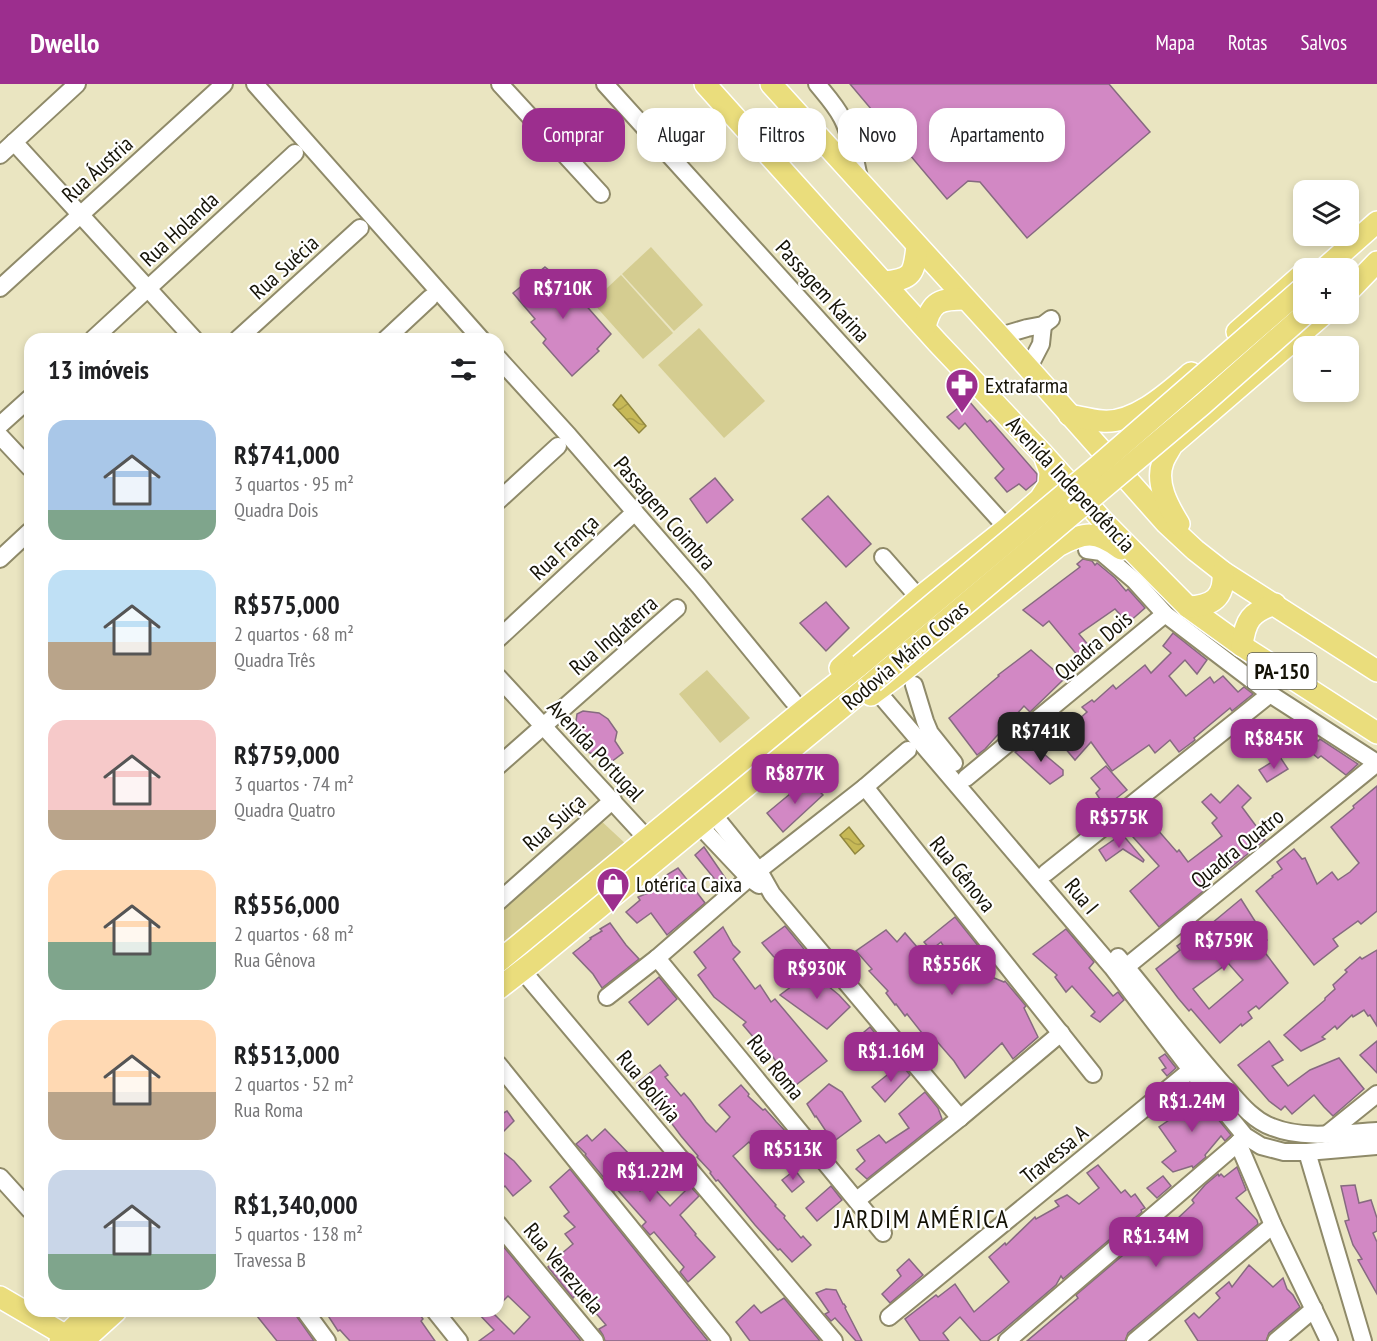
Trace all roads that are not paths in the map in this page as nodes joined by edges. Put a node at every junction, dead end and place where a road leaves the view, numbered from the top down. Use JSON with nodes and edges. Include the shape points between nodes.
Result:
{"nodes":[{"id":1,"x":77,"y":84,"type":"edge"},
{"id":2,"x":224,"y":84,"type":"edge"},
{"id":3,"x":255,"y":84,"type":"edge"},
{"id":4,"x":500,"y":84,"type":"edge"},
{"id":5,"x":605,"y":84,"type":"edge"},
{"id":6,"x":705,"y":84,"type":"edge"},
{"id":7,"x":771,"y":84,"type":"edge"},
{"id":8,"x":817,"y":84,"type":"edge"},
{"id":9,"x":14,"y":142,"type":"junction"},
{"id":10,"x":295,"y":153,"type":"dead end"},
{"id":11,"x":0,"y":154,"type":"edge"},
{"id":12,"x":860,"y":183,"type":"junction"},
{"id":13,"x":601,"y":194,"type":"dead end"},
{"id":14,"x":1377,"y":212,"type":"edge"},
{"id":15,"x":79,"y":215,"type":"junction"},
{"id":16,"x":1377,"y":222,"type":"edge"},
{"id":17,"x":360,"y":228,"type":"dead end"},
{"id":18,"x":917,"y":246,"type":"junction"},
{"id":19,"x":1363,"y":246,"type":"edge"},
{"id":20,"x":1333,"y":258,"type":"edge"},
{"id":21,"x":1342,"y":258,"type":"edge"},
{"id":22,"x":884,"y":282,"type":"junction"},
{"id":23,"x":1293,"y":283,"type":"edge"},
{"id":24,"x":0,"y":288,"type":"edge"},
{"id":25,"x":148,"y":289,"type":"junction"},
{"id":26,"x":1293,"y":297,"type":"edge"},
{"id":27,"x":430,"y":298,"type":"dead end"},
{"id":28,"x":965,"y":299,"type":"junction"},
{"id":29,"x":1294,"y":324,"type":"edge"},
{"id":30,"x":1312,"y":324,"type":"edge"},
{"id":31,"x":925,"y":327,"type":"junction"},
{"id":32,"x":100,"y":333,"type":"edge"},
{"id":33,"x":188,"y":333,"type":"edge"},
{"id":34,"x":245,"y":333,"type":"edge"},
{"id":35,"x":392,"y":333,"type":"edge"},
{"id":36,"x":476,"y":333,"type":"edge"},
{"id":37,"x":1000,"y":336,"type":"junction"},
{"id":38,"x":504,"y":365,"type":"edge"},
{"id":39,"x":1028,"y":369,"type":"junction"},
{"id":40,"x":24,"y":403,"type":"edge"},
{"id":41,"x":1070,"y":415,"type":"junction"},
{"id":42,"x":0,"y":425,"type":"edge"},
{"id":43,"x":0,"y":436,"type":"edge"},
{"id":44,"x":558,"y":446,"type":"dead end"},
{"id":45,"x":1043,"y":454,"type":"junction"},
{"id":46,"x":24,"y":462,"type":"edge"},
{"id":47,"x":504,"y":496,"type":"edge"},
{"id":48,"x":635,"y":512,"type":"junction"},
{"id":49,"x":1007,"y":528,"type":"junction"},
{"id":50,"x":24,"y":537,"type":"edge"},
{"id":51,"x":1088,"y":550,"type":"dead end"},
{"id":52,"x":1196,"y":550,"type":"junction"},
{"id":53,"x":883,"y":557,"type":"dead end"},
{"id":54,"x":0,"y":559,"type":"edge"},
{"id":55,"x":1223,"y":572,"type":"junction"},
{"id":56,"x":1159,"y":579,"type":"junction"},
{"id":57,"x":919,"y":597,"type":"junction"},
{"id":58,"x":1275,"y":604,"type":"junction"},
{"id":59,"x":1188,"y":607,"type":"junction"},
{"id":60,"x":677,"y":608,"type":"dead end"},
{"id":61,"x":1165,"y":614,"type":"junction"},
{"id":62,"x":504,"y":633,"type":"edge"},
{"id":63,"x":1242,"y":646,"type":"junction"},
{"id":64,"x":1377,"y":671,"type":"edge"},
{"id":65,"x":504,"y":684,"type":"edge"},
{"id":66,"x":914,"y":685,"type":"dead end"},
{"id":67,"x":875,"y":687,"type":"junction"},
{"id":68,"x":1270,"y":694,"type":"junction"},
{"id":69,"x":797,"y":706,"type":"junction"},
{"id":70,"x":543,"y":727,"type":"junction"},
{"id":71,"x":1377,"y":734,"type":"edge"},
{"id":72,"x":908,"y":750,"type":"dead end"},
{"id":73,"x":504,"y":761,"type":"edge"},
{"id":74,"x":1377,"y":763,"type":"edge"},
{"id":75,"x":966,"y":778,"type":"junction"},
{"id":76,"x":865,"y":787,"type":"junction"},
{"id":77,"x":613,"y":801,"type":"junction"},
{"id":78,"x":706,"y":820,"type":"junction"},
{"id":79,"x":647,"y":838,"type":"junction"},
{"id":80,"x":662,"y":855,"type":"junction"},
{"id":81,"x":1046,"y":873,"type":"junction"},
{"id":82,"x":754,"y":875,"type":"junction"},
{"id":83,"x":504,"y":897,"type":"edge"},
{"id":84,"x":504,"y":957,"type":"edge"},
{"id":85,"x":657,"y":958,"type":"junction"},
{"id":86,"x":1126,"y":967,"type":"junction"},
{"id":87,"x":522,"y":970,"type":"junction"},
{"id":88,"x":504,"y":984,"type":"edge"},
{"id":89,"x":608,"y":997,"type":"dead end"},
{"id":90,"x":1061,"y":1033,"type":"junction"},
{"id":91,"x":1191,"y":1070,"type":"junction"},
{"id":92,"x":504,"y":1072,"type":"edge"},
{"id":93,"x":1093,"y":1074,"type":"dead end"},
{"id":94,"x":1377,"y":1094,"type":"edge"},
{"id":95,"x":960,"y":1118,"type":"junction"},
{"id":96,"x":1377,"y":1131,"type":"edge"},
{"id":97,"x":1326,"y":1135,"type":"junction"},
{"id":98,"x":1241,"y":1140,"type":"junction"},
{"id":99,"x":1377,"y":1146,"type":"edge"},
{"id":100,"x":1307,"y":1152,"type":"junction"},
{"id":101,"x":0,"y":1177,"type":"edge"},
{"id":102,"x":856,"y":1200,"type":"junction"},
{"id":103,"x":24,"y":1203,"type":"edge"},
{"id":104,"x":1273,"y":1225,"type":"junction"},
{"id":105,"x":504,"y":1231,"type":"edge"},
{"id":106,"x":883,"y":1233,"type":"dead end"},
{"id":107,"x":0,"y":1297,"type":"edge"},
{"id":108,"x":1314,"y":1308,"type":"junction"},
{"id":109,"x":24,"y":1311,"type":"edge"},
{"id":110,"x":34,"y":1317,"type":"edge"},
{"id":111,"x":87,"y":1317,"type":"edge"},
{"id":112,"x":106,"y":1317,"type":"edge"},
{"id":113,"x":309,"y":1317,"type":"edge"},
{"id":114,"x":440,"y":1317,"type":"edge"},
{"id":115,"x":889,"y":1317,"type":"dead end"},
{"id":116,"x":71,"y":1339,"type":"edge"},
{"id":117,"x":327,"y":1341,"type":"edge"},
{"id":118,"x":459,"y":1341,"type":"edge"},
{"id":119,"x":595,"y":1341,"type":"edge"},
{"id":120,"x":722,"y":1341,"type":"edge"},
{"id":121,"x":834,"y":1341,"type":"edge"},
{"id":122,"x":1007,"y":1341,"type":"edge"},
{"id":123,"x":1135,"y":1341,"type":"edge"},
{"id":124,"x":1276,"y":1341,"type":"edge"},
{"id":125,"x":1329,"y":1341,"type":"edge"},
{"id":126,"x":1363,"y":1341,"type":"edge"}],
"edges":[{"from":1,"to":9,"type":"street"},
{"from":2,"to":15,"type":"street","name":"Rua Áustria"},
{"from":3,"to":36,"type":"street"},
{"from":4,"to":13,"type":"street"},
{"from":5,"to":49,"type":"street","name":"Passagem Karina"},
{"from":6,"to":22,"type":"main road","name":"Avenida Independência"},
{"from":7,"to":12,"type":"main road","name":"Avenida Independência"},
{"from":8,"to":12,"type":"street","via":[[843,120]]},
{"from":9,"to":11,"type":"street"},
{"from":9,"to":15,"type":"street"},
{"from":10,"to":25,"type":"street","name":"Rua Holanda"},
{"from":12,"to":18,"type":"main road","name":"Avenida Independência"},
{"from":14,"to":19,"type":"main road"},
{"from":15,"to":24,"type":"street","name":"Rua Áustria"},
{"from":15,"to":25,"type":"street"},
{"from":16,"to":19,"type":"main road"},
{"from":17,"to":34,"type":"street","name":"Rua Suécia"},
{"from":18,"to":22,"type":"main road","via":[[915,267],[909,275]]},
{"from":18,"to":28,"type":"main road","name":"Avenida Independência"},
{"from":19,"to":20,"type":"main road"},
{"from":19,"to":21,"type":"main road"},
{"from":22,"to":31,"type":"main road","name":"Avenida Independência"},
{"from":23,"to":41,"type":"main road","via":[[1138,414],[1104,421]]},
{"from":25,"to":32,"type":"street","name":"Rua Holanda"},
{"from":25,"to":33,"type":"street"},
{"from":26,"to":69,"type":"main road","name":"Rodovia Mário Covas","bridge":true,"via":[[860,665]]},
{"from":27,"to":35,"type":"street"},
{"from":28,"to":31,"type":"main road","via":[[936,303]]},
{"from":28,"to":37,"type":"main road","name":"Avenida Independência"},
{"from":29,"to":67,"type":"main road","name":"Rodovia Mário Covas","bridge":true},
{"from":30,"to":52,"type":"main road","via":[[1172,445],[1163,461],[1160,477],[1164,496]]},
{"from":31,"to":45,"type":"main road","name":"Avenida Independência"},
{"from":37,"to":39,"type":"main road","name":"Avenida Independência"},
{"from":37,"to":39,"type":"street","via":[[1047,322]]},
{"from":38,"to":48,"type":"street","name":"Passagem Coimbra"},
{"from":39,"to":41,"type":"main road","name":"Avenida Independência"},
{"from":40,"to":42,"type":"street"},
{"from":41,"to":52,"type":"main road","name":"Avenida Independência","number":"PA-150","via":[[1166,523]]},
{"from":43,"to":46,"type":"street"},
{"from":44,"to":47,"type":"street"},
{"from":45,"to":49,"type":"main road","via":[[1050,472],[1049,486]]},
{"from":45,"to":56,"type":"main road","name":"Avenida Independência","number":"PA-150"},
{"from":48,"to":62,"type":"street","name":"Rua França"},
{"from":48,"to":69,"type":"street","name":"Passagem Coimbra"},
{"from":49,"to":57,"type":"main road"},
{"from":50,"to":54,"type":"street"},
{"from":51,"to":61,"type":"street","name":"Quadra Dois","via":[[1101,552]]},
{"from":52,"to":55,"type":"main road","name":"Avenida Independência","number":"PA-150"},
{"from":53,"to":57,"type":"street"},
{"from":55,"to":58,"type":"main road","name":"Avenida Independência","number":"PA-150"},
{"from":55,"to":59,"type":"main road","via":[[1222,590],[1217,598]]},
{"from":56,"to":59,"type":"main road","name":"Avenida Independência","number":"PA-150"},
{"from":56,"to":67,"type":"main road","via":[[1108,539],[1090,535],[1072,539]]},
{"from":57,"to":69,"type":"main road"},
{"from":58,"to":63,"type":"main road","via":[[1263,608],[1247,622]]},
{"from":58,"to":64,"type":"main road","name":"Avenida Independência","number":"PA-150"},
{"from":59,"to":63,"type":"main road","name":"Avenida Independência","number":"PA-150"},
{"from":60,"to":70,"type":"street","name":"Rua Inglaterra"},
{"from":61,"to":68,"type":"street","name":"Quadra Dois"},
{"from":61,"to":75,"type":"street","name":"Quadra Dois"},
{"from":63,"to":71,"type":"main road","name":"Avenida Independência","number":"PA-150"},
{"from":65,"to":70,"type":"street","name":"Avenida Portugal"},
{"from":66,"to":75,"type":"street","via":[[930,732]]},
{"from":67,"to":78,"type":"main road","name":"Rodovia Mário Covas","via":[[819,727]]},
{"from":67,"to":91,"type":"street","name":"Rua I","via":[[1112,967]]},
{"from":68,"to":74,"type":"street","name":"Quadra Dois"},
{"from":68,"to":81,"type":"street"},
{"from":69,"to":79,"type":"main road","name":"Rodovia Mário Covas"},
{"from":70,"to":73,"type":"street","name":"Rua Inglaterra"},
{"from":70,"to":77,"type":"street","name":"Avenida Portugal"},
{"from":72,"to":76,"type":"street"},
{"from":74,"to":86,"type":"street","name":"Quadra Quatro"},
{"from":75,"to":81,"type":"street"},
{"from":76,"to":82,"type":"street"},
{"from":76,"to":90,"type":"street","name":"Rua Gênova"},
{"from":77,"to":79,"type":"street","name":"Avenida Portugal"},
{"from":77,"to":83,"type":"street","name":"Rua Suiça"},
{"from":78,"to":80,"type":"main road","name":"Rodovia Mário Covas"},
{"from":78,"to":82,"type":"street"},
{"from":79,"to":80,"type":"street","name":"Avenida Portugal"},
{"from":79,"to":84,"type":"main road","name":"Rodovia Mário Covas"},
{"from":80,"to":87,"type":"main road","name":"Rodovia Mário Covas"},
{"from":81,"to":86,"type":"street"},
{"from":82,"to":85,"type":"street"},
{"from":82,"to":95,"type":"street"},
{"from":85,"to":89,"type":"street"},
{"from":85,"to":102,"type":"street","name":"Rua Roma"},
{"from":86,"to":97,"type":"street","via":[[1206,1065],[1258,1121],[1272,1128]]},
{"from":87,"to":88,"type":"main road","name":"Rodovia Mário Covas"},
{"from":87,"to":121,"type":"street","name":"Rua Bolívia"},
{"from":90,"to":93,"type":"street","name":"Rua Gênova"},
{"from":90,"to":95,"type":"street"},
{"from":91,"to":98,"type":"street","name":"Rua I"},
{"from":91,"to":115,"type":"street","name":"Travessa A"},
{"from":92,"to":120,"type":"street"},
{"from":94,"to":97,"type":"street"},
{"from":95,"to":102,"type":"street"},
{"from":96,"to":97,"type":"street"},
{"from":98,"to":100,"type":"street","name":"Rua I","via":[[1284,1152]]},
{"from":98,"to":104,"type":"street","name":"Rua I"},
{"from":98,"to":122,"type":"street"},
{"from":99,"to":100,"type":"street","name":"Rua I"},
{"from":100,"to":126,"type":"street"},
{"from":101,"to":103,"type":"street"},
{"from":102,"to":106,"type":"street","name":"Rua Roma"},
{"from":104,"to":108,"type":"street","name":"Rua I"},
{"from":104,"to":123,"type":"street"},
{"from":105,"to":119,"type":"street","name":"Rua Venezuela"},
{"from":107,"to":109,"type":"main road"},
{"from":108,"to":124,"type":"street"},
{"from":108,"to":125,"type":"street","name":"Rua I"},
{"from":110,"to":116,"type":"main road"},
{"from":111,"to":116,"type":"main road"},
{"from":112,"to":116,"type":"main road"},
{"from":113,"to":117,"type":"street"},
{"from":114,"to":118,"type":"street"}]}
